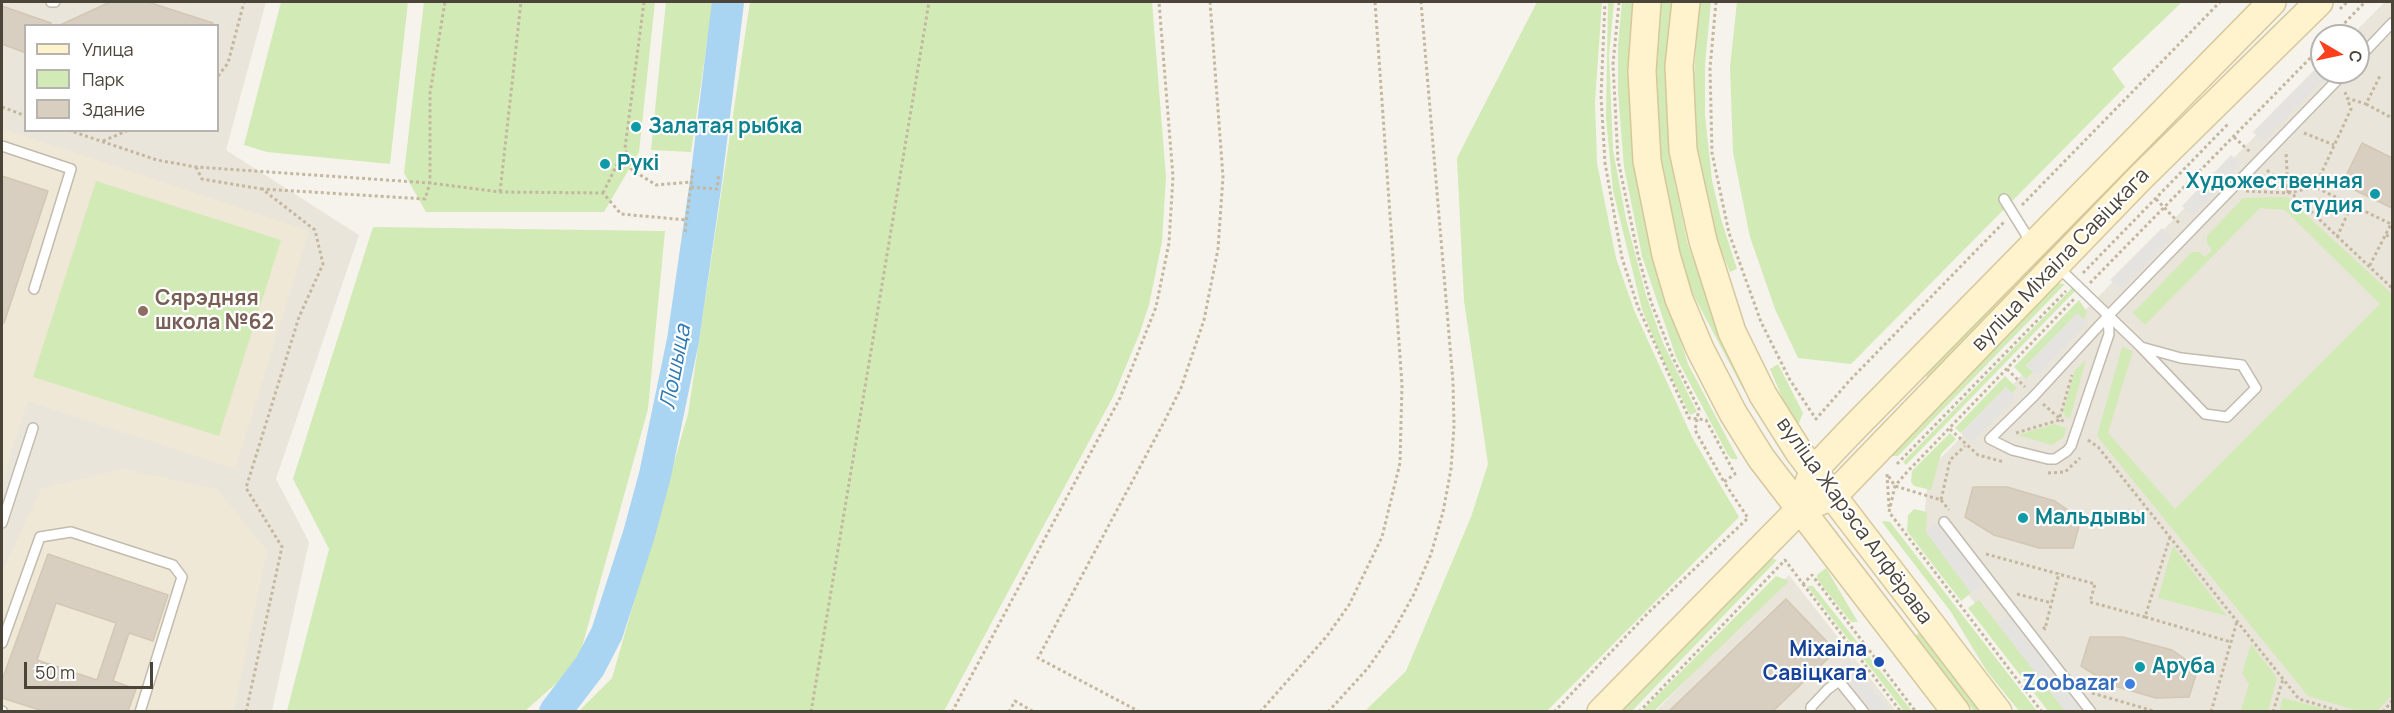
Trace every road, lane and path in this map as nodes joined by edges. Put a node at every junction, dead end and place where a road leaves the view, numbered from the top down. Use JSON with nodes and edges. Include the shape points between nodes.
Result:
{"nodes":[{"id":1,"x":51,"y":2,"type":"edge"},
{"id":2,"x":55,"y":2,"type":"edge"},
{"id":3,"x":244,"y":2,"type":"edge"},
{"id":4,"x":445,"y":2,"type":"edge"},
{"id":5,"x":521,"y":2,"type":"edge"},
{"id":6,"x":644,"y":2,"type":"edge"},
{"id":7,"x":929,"y":2,"type":"edge"},
{"id":8,"x":1159,"y":2,"type":"edge"},
{"id":9,"x":1210,"y":2,"type":"edge"},
{"id":10,"x":1375,"y":2,"type":"edge"},
{"id":11,"x":1421,"y":2,"type":"edge"},
{"id":12,"x":1619,"y":2,"type":"edge"},
{"id":13,"x":1647,"y":2,"type":"edge"},
{"id":14,"x":1686,"y":2,"type":"edge"},
{"id":15,"x":1716,"y":2,"type":"edge"},
{"id":16,"x":2272,"y":2,"type":"edge"},
{"id":17,"x":2319,"y":2,"type":"edge"},
{"id":18,"x":2365,"y":2,"type":"edge"},
{"id":19,"x":2392,"y":23,"type":"edge"},
{"id":20,"x":2344,"y":24,"type":"edge"},
{"id":21,"x":2370,"y":46,"type":"edge"},
{"id":22,"x":1613,"y":64,"type":"dead end"},
{"id":23,"x":219,"y":75,"type":"edge"},
{"id":24,"x":2380,"y":76,"type":"dead end"},
{"id":25,"x":2334,"y":84,"type":"edge"},
{"id":26,"x":2343,"y":86,"type":"dead end"},
{"id":27,"x":2347,"y":98,"type":"junction"},
{"id":28,"x":2366,"y":104,"type":"junction"},
{"id":29,"x":2,"y":107,"type":"edge"},
{"id":30,"x":24,"y":115,"type":"edge"},
{"id":31,"x":2392,"y":118,"type":"edge"},
{"id":32,"x":2300,"y":131,"type":"dead end"},
{"id":33,"x":74,"y":132,"type":"edge"},
{"id":34,"x":124,"y":132,"type":"edge"},
{"id":35,"x":2234,"y":137,"type":"dead end"},
{"id":36,"x":102,"y":142,"type":"junction"},
{"id":37,"x":2334,"y":145,"type":"junction"},
{"id":38,"x":2,"y":146,"type":"edge"},
{"id":39,"x":625,"y":148,"type":"junction"},
{"id":40,"x":2261,"y":164,"type":"junction"},
{"id":41,"x":196,"y":167,"type":"junction"},
{"id":42,"x":693,"y":169,"type":"dead end"},
{"id":43,"x":719,"y":174,"type":"dead end"},
{"id":44,"x":429,"y":183,"type":"junction"},
{"id":45,"x":691,"y":185,"type":"junction"},
{"id":46,"x":2315,"y":187,"type":"junction"},
{"id":47,"x":262,"y":189,"type":"junction"},
{"id":48,"x":500,"y":192,"type":"junction"},
{"id":49,"x":603,"y":193,"type":"junction"},
{"id":50,"x":2288,"y":193,"type":"junction"},
{"id":51,"x":2004,"y":199,"type":"dead end"},
{"id":52,"x":2351,"y":206,"type":"junction"},
{"id":53,"x":687,"y":220,"type":"junction"},
{"id":54,"x":685,"y":232,"type":"dead end"},
{"id":55,"x":2189,"y":232,"type":"junction"},
{"id":56,"x":2386,"y":235,"type":"junction"},
{"id":57,"x":2336,"y":237,"type":"junction"},
{"id":58,"x":2392,"y":238,"type":"edge"},
{"id":59,"x":2034,"y":246,"type":"junction"},
{"id":60,"x":2369,"y":267,"type":"junction"},
{"id":61,"x":2066,"y":273,"type":"junction"},
{"id":62,"x":2392,"y":288,"type":"edge"},
{"id":63,"x":34,"y":289,"type":"dead end"},
{"id":64,"x":2108,"y":316,"type":"junction"},
{"id":65,"x":2141,"y":347,"type":"junction"},
{"id":66,"x":2007,"y":369,"type":"dead end"},
{"id":67,"x":2073,"y":371,"type":"dead end"},
{"id":68,"x":2034,"y":396,"type":"junction"},
{"id":69,"x":1815,"y":419,"type":"dead end"},
{"id":70,"x":2059,"y":420,"type":"junction"},
{"id":71,"x":2014,"y":426,"type":"dead end"},
{"id":72,"x":2071,"y":427,"type":"junction"},
{"id":73,"x":33,"y":428,"type":"dead end"},
{"id":74,"x":1950,"y":429,"type":"dead end"},
{"id":75,"x":2013,"y":434,"type":"junction"},
{"id":76,"x":2017,"y":438,"type":"dead end"},
{"id":77,"x":2088,"y":440,"type":"junction"},
{"id":78,"x":1965,"y":446,"type":"junction"},
{"id":79,"x":2087,"y":446,"type":"dead end"},
{"id":80,"x":2081,"y":455,"type":"dead end"},
{"id":81,"x":2008,"y":463,"type":"dead end"},
{"id":82,"x":1813,"y":471,"type":"junction"},
{"id":83,"x":2045,"y":472,"type":"dead end"},
{"id":84,"x":1887,"y":474,"type":"junction"},
{"id":85,"x":1833,"y":496,"type":"junction"},
{"id":86,"x":1941,"y":500,"type":"junction"},
{"id":87,"x":1800,"y":509,"type":"junction"},
{"id":88,"x":1889,"y":512,"type":"dead end"},
{"id":89,"x":1955,"y":517,"type":"dead end"},
{"id":90,"x":1748,"y":518,"type":"dead end"},
{"id":91,"x":1944,"y":522,"type":"dead end"},
{"id":92,"x":2,"y":523,"type":"edge"},
{"id":93,"x":2170,"y":537,"type":"junction"},
{"id":94,"x":1984,"y":553,"type":"dead end"},
{"id":95,"x":2060,"y":573,"type":"junction"},
{"id":96,"x":1803,"y":584,"type":"junction"},
{"id":97,"x":2024,"y":603,"type":"dead end"},
{"id":98,"x":2052,"y":603,"type":"junction"},
{"id":99,"x":2145,"y":617,"type":"junction"},
{"id":100,"x":2038,"y":621,"type":"dead end"},
{"id":101,"x":2237,"y":621,"type":"junction"},
{"id":102,"x":2045,"y":629,"type":"junction"},
{"id":103,"x":2052,"y":638,"type":"dead end"},
{"id":104,"x":2231,"y":642,"type":"junction"},
{"id":105,"x":2,"y":643,"type":"edge"},
{"id":106,"x":2283,"y":678,"type":"junction"},
{"id":107,"x":2085,"y":684,"type":"dead end"},
{"id":108,"x":2392,"y":701,"type":"edge"},
{"id":109,"x":1609,"y":709,"type":"edge"},
{"id":110,"x":140,"y":711,"type":"edge"},
{"id":111,"x":246,"y":711,"type":"edge"},
{"id":112,"x":811,"y":711,"type":"edge"},
{"id":113,"x":952,"y":711,"type":"edge"},
{"id":114,"x":1009,"y":711,"type":"edge"},
{"id":115,"x":1034,"y":711,"type":"edge"},
{"id":116,"x":1140,"y":711,"type":"edge"},
{"id":117,"x":1260,"y":711,"type":"edge"},
{"id":118,"x":1328,"y":711,"type":"edge"},
{"id":119,"x":1554,"y":711,"type":"edge"},
{"id":120,"x":1639,"y":711,"type":"edge"},
{"id":121,"x":1811,"y":711,"type":"edge"},
{"id":122,"x":1864,"y":711,"type":"edge"},
{"id":123,"x":1901,"y":711,"type":"edge"},
{"id":124,"x":1916,"y":711,"type":"edge"},
{"id":125,"x":1956,"y":711,"type":"edge"},
{"id":126,"x":1998,"y":711,"type":"edge"},
{"id":127,"x":2091,"y":711,"type":"edge"},
{"id":128,"x":2157,"y":711,"type":"edge"},
{"id":129,"x":2211,"y":711,"type":"edge"},
{"id":130,"x":2273,"y":711,"type":"edge"},
{"id":131,"x":2343,"y":711,"type":"edge"},
{"id":132,"x":2382,"y":711,"type":"edge"}],
"edges":[{"from":1,"to":2,"type":"lane"},
{"from":3,"to":23,"type":"path","via":[[228,63]]},
{"from":4,"to":44,"type":"path","via":[[430,93]]},
{"from":5,"to":48,"type":"path"},
{"from":6,"to":39,"type":"path"},
{"from":7,"to":112,"type":"path"},
{"from":8,"to":113,"type":"path","via":[[1173,177],[1168,243],[1156,306],[1120,398]]},
{"from":9,"to":116,"type":"path","via":[[1224,177],[1218,249],[1204,320],[1181,388],[1038,658]]},
{"from":10,"to":117,"type":"path","via":[[1402,385],[1400,463],[1382,537],[1349,605],[1327,636]]},
{"from":11,"to":118,"type":"path","via":[[1453,382],[1451,470],[1437,533],[1414,594],[1368,668]]},
{"from":12,"to":22,"type":"path"},
{"from":13,"to":87,"type":"street","name":"вуліца Жарэса Алфёрава","via":[[1642,71],[1647,161],[1666,255],[1700,349],[1733,413]]},
{"from":14,"to":82,"type":"street","name":"вуліца Жарэса Алфёрава","via":[[1679,66],[1683,150],[1703,241],[1732,332],[1763,395]]},
{"from":15,"to":69,"type":"path","via":[[1710,68],[1712,153],[1729,233],[1761,322]]},
{"from":16,"to":59,"type":"street","name":"вуліца Міхаіла Савіцкага"},
{"from":17,"to":61,"type":"street","name":"вуліца Міхаіла Савіцкага","via":[[2139,179]]},
{"from":18,"to":20,"type":"path"},
{"from":19,"to":21,"type":"lane"},
{"from":24,"to":28,"type":"path"},
{"from":25,"to":40,"type":"lane"},
{"from":26,"to":27,"type":"path"},
{"from":27,"to":28,"type":"path"},
{"from":27,"to":37,"type":"path","via":[[2351,109]]},
{"from":28,"to":31,"type":"path"},
{"from":29,"to":30,"type":"path"},
{"from":32,"to":37,"type":"path"},
{"from":33,"to":36,"type":"path"},
{"from":34,"to":36,"type":"path"},
{"from":35,"to":40,"type":"path"},
{"from":36,"to":41,"type":"path","via":[[157,160]]},
{"from":37,"to":46,"type":"path"},
{"from":38,"to":63,"type":"lane","via":[[71,169]]},
{"from":39,"to":45,"type":"path","via":[[631,169],[656,185]]},
{"from":39,"to":49,"type":"path"},
{"from":40,"to":50,"type":"path"},
{"from":40,"to":50,"type":"path","via":[[2286,146]]},
{"from":40,"to":50,"type":"path","via":[[2242,191]]},
{"from":40,"to":55,"type":"lane"},
{"from":41,"to":44,"type":"path"},
{"from":41,"to":47,"type":"path","via":[[202,179]]},
{"from":42,"to":45,"type":"path"},
{"from":43,"to":45,"type":"path","via":[[717,189]]},
{"from":44,"to":47,"type":"path","via":[[424,199]]},
{"from":44,"to":48,"type":"path"},
{"from":45,"to":53,"type":"path"},
{"from":46,"to":50,"type":"path"},
{"from":46,"to":52,"type":"path"},
{"from":47,"to":111,"type":"path","via":[[315,230],[323,264],[299,317],[246,488],[282,547]]},
{"from":48,"to":49,"type":"path"},
{"from":49,"to":53,"type":"path","via":[[621,214]]},
{"from":50,"to":57,"type":"path"},
{"from":51,"to":59,"type":"lane"},
{"from":52,"to":56,"type":"path","via":[[2391,224]]},
{"from":52,"to":57,"type":"path"},
{"from":53,"to":54,"type":"path"},
{"from":55,"to":61,"type":"path","via":[[2156,199]]},
{"from":55,"to":64,"type":"lane"},
{"from":56,"to":58,"type":"path"},
{"from":56,"to":60,"type":"path"},
{"from":57,"to":60,"type":"path"},
{"from":59,"to":82,"type":"street","name":"вуліца Міхаіла Савіцкага"},
{"from":60,"to":62,"type":"path"},
{"from":61,"to":64,"type":"lane"},
{"from":61,"to":84,"type":"path"},
{"from":61,"to":85,"type":"street","name":"вуліца Міхаіла Савіцкага"},
{"from":64,"to":65,"type":"lane"},
{"from":64,"to":68,"type":"lane"},
{"from":64,"to":72,"type":"lane","via":[[2109,334]]},
{"from":65,"to":65,"type":"lane","via":[[2205,414],[2227,417],[2256,388],[2242,365],[2181,358]]},
{"from":66,"to":68,"type":"path"},
{"from":67,"to":70,"type":"path"},
{"from":68,"to":70,"type":"path"},
{"from":68,"to":72,"type":"lane","via":[[1990,439],[2012,450],[2055,459],[2071,446]]},
{"from":70,"to":72,"type":"path"},
{"from":70,"to":75,"type":"path"},
{"from":71,"to":75,"type":"path"},
{"from":72,"to":77,"type":"path","via":[[2090,432]]},
{"from":73,"to":92,"type":"lane"},
{"from":74,"to":78,"type":"path"},
{"from":75,"to":76,"type":"path"},
{"from":77,"to":79,"type":"path"},
{"from":77,"to":93,"type":"path","via":[[2098,447]]},
{"from":78,"to":81,"type":"path","via":[[1978,455]]},
{"from":78,"to":86,"type":"path","via":[[1950,460]]},
{"from":80,"to":83,"type":"path","via":[[2065,472]]},
{"from":82,"to":85,"type":"street","name":"вуліца Жарэса Алфёрава"},
{"from":82,"to":87,"type":"street","name":"вуліца Міхаіла Савіцкага"},
{"from":84,"to":86,"type":"path","via":[[1895,486]]},
{"from":84,"to":88,"type":"path"},
{"from":85,"to":87,"type":"street","name":"вуліца Міхаіла Савіцкага"},
{"from":85,"to":126,"type":"street","name":"вуліца Жарэса Алфёрава"},
{"from":86,"to":89,"type":"path"},
{"from":87,"to":109,"type":"street","name":"вуліца Міхаіла Савіцкага"},
{"from":87,"to":125,"type":"street","name":"вуліца Жарэса Алфёрава"},
{"from":90,"to":119,"type":"path","via":[[1650,611]]},
{"from":91,"to":127,"type":"lane"},
{"from":93,"to":99,"type":"path"},
{"from":93,"to":101,"type":"path"},
{"from":94,"to":95,"type":"path"},
{"from":95,"to":98,"type":"path"},
{"from":95,"to":99,"type":"path","via":[[2095,584],[2090,602]]},
{"from":96,"to":120,"type":"path","via":[[1785,560]]},
{"from":96,"to":123,"type":"path"},
{"from":96,"to":124,"type":"path","via":[[1812,575]]},
{"from":97,"to":98,"type":"path","via":[[2016,594]]},
{"from":98,"to":102,"type":"path"},
{"from":99,"to":104,"type":"path"},
{"from":100,"to":102,"type":"path"},
{"from":101,"to":104,"type":"path"},
{"from":101,"to":106,"type":"path"},
{"from":102,"to":103,"type":"path"},
{"from":104,"to":129,"type":"path"},
{"from":105,"to":110,"type":"lane","via":[[40,537],[70,532],[173,565],[182,577]]},
{"from":106,"to":130,"type":"path"},
{"from":106,"to":131,"type":"path","via":[[2299,699]]},
{"from":107,"to":128,"type":"path","via":[[2092,693]]},
{"from":108,"to":132,"type":"path"},
{"from":114,"to":115,"type":"path","via":[[1015,701]]},
{"from":121,"to":122,"type":"lane","via":[[1839,681]]}]}
